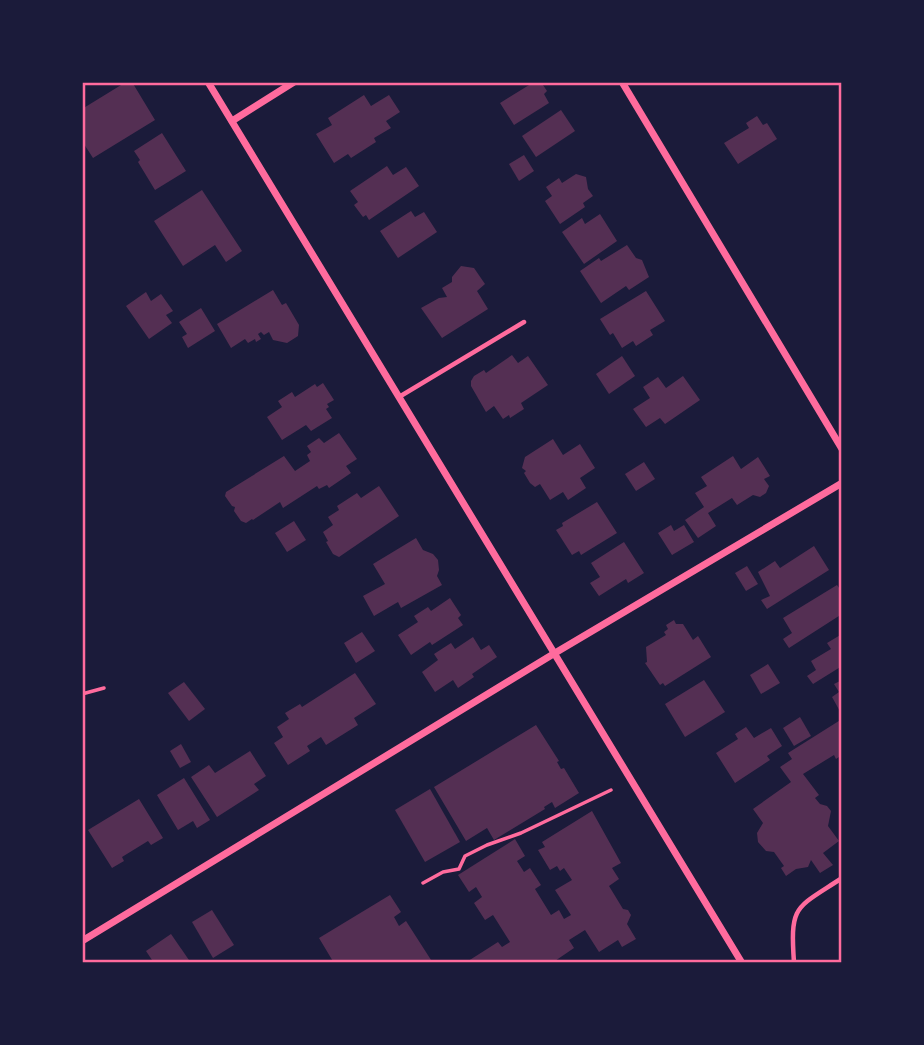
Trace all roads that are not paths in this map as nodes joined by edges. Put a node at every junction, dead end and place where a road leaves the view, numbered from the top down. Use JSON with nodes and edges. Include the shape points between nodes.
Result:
{"nodes":[{"id":1,"x":208,"y":82,"type":"edge"},
{"id":2,"x":294,"y":82,"type":"edge"},
{"id":3,"x":622,"y":82,"type":"edge"},
{"id":4,"x":232,"y":121,"type":"junction"},
{"id":5,"x":524,"y":322,"type":"dead end"},
{"id":6,"x":399,"y":397,"type":"junction"},
{"id":7,"x":842,"y":449,"type":"edge"},
{"id":8,"x":842,"y":484,"type":"edge"},
{"id":9,"x":555,"y":653,"type":"junction"},
{"id":10,"x":842,"y":878,"type":"edge"},
{"id":11,"x":82,"y":941,"type":"edge"},
{"id":12,"x":741,"y":963,"type":"edge"},
{"id":13,"x":794,"y":963,"type":"edge"}],
"edges":[{"from":1,"to":4,"type":"street"},
{"from":2,"to":4,"type":"street"},
{"from":3,"to":7,"type":"street"},
{"from":4,"to":6,"type":"street"},
{"from":5,"to":6,"type":"lane"},
{"from":6,"to":9,"type":"street"},
{"from":8,"to":9,"type":"street"},
{"from":9,"to":11,"type":"street"},
{"from":9,"to":12,"type":"street"},
{"from":10,"to":13,"type":"lane","via":[[795,915]]}]}
